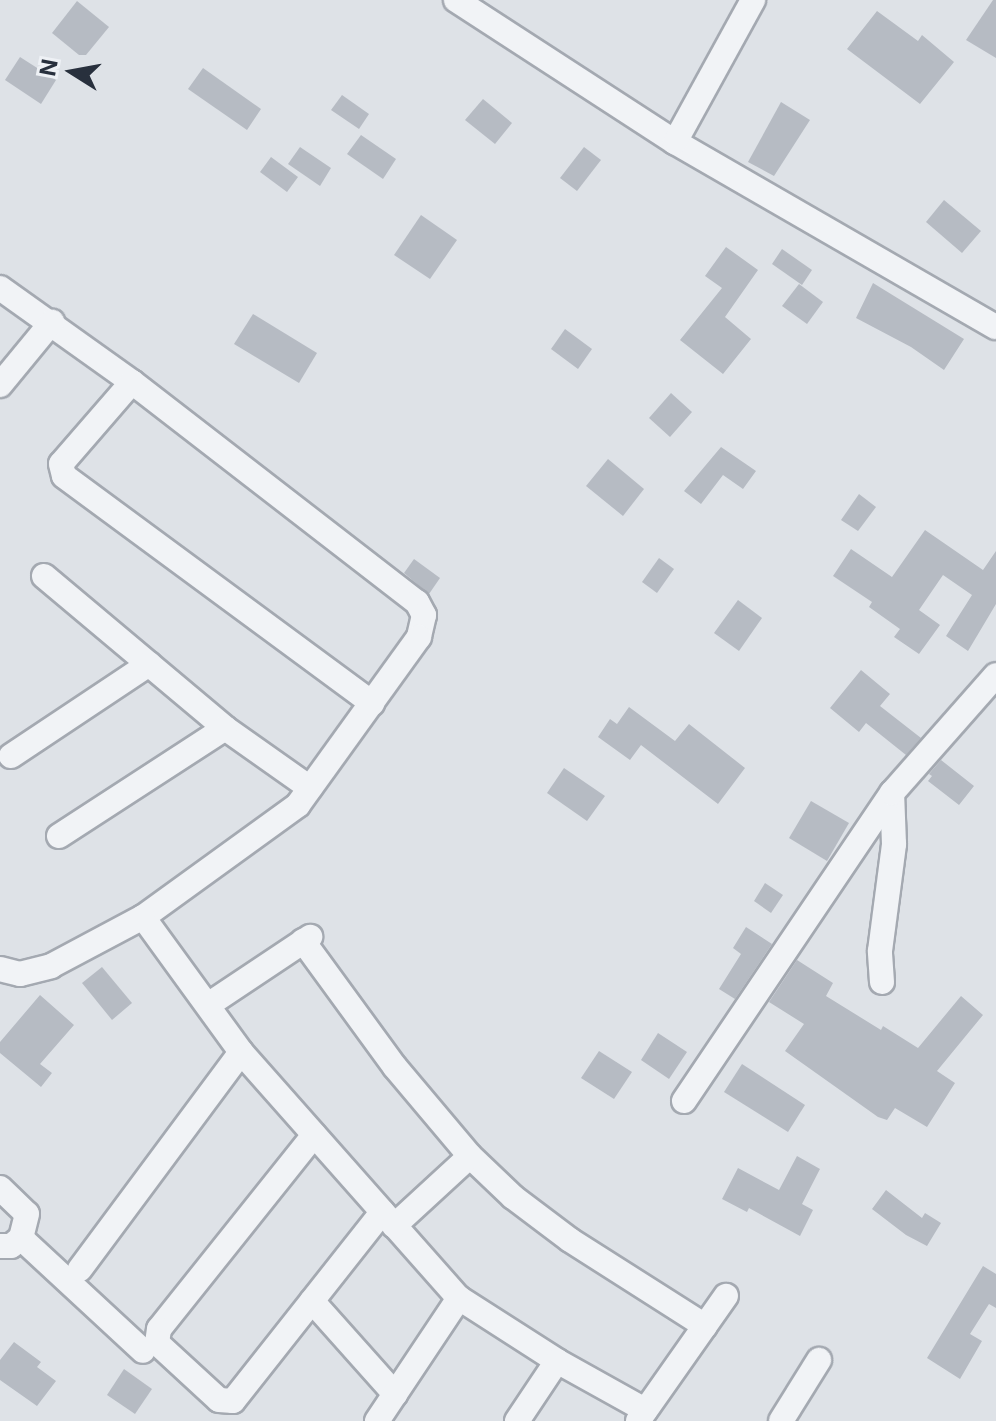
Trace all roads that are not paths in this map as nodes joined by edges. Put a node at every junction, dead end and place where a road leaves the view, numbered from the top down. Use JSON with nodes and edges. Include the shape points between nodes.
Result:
{"nodes":[{"id":1,"x":456,"y":0,"type":"edge"},
{"id":2,"x":753,"y":0,"type":"edge"},
{"id":3,"x":675,"y":142,"type":"junction"},
{"id":4,"x":0,"y":288,"type":"edge"},
{"id":5,"x":52,"y":322,"type":"junction"},
{"id":6,"x":996,"y":327,"type":"edge"},
{"id":7,"x":132,"y":382,"type":"junction"},
{"id":8,"x":0,"y":385,"type":"edge"},
{"id":9,"x":44,"y":576,"type":"dead end"},
{"id":10,"x":149,"y":664,"type":"junction"},
{"id":11,"x":996,"y":675,"type":"edge"},
{"id":12,"x":372,"y":703,"type":"junction"},
{"id":13,"x":225,"y":728,"type":"junction"},
{"id":14,"x":11,"y":756,"type":"dead end"},
{"id":15,"x":310,"y":788,"type":"junction"},
{"id":16,"x":892,"y":793,"type":"junction"},
{"id":17,"x":59,"y":836,"type":"dead end"},
{"id":18,"x":143,"y":917,"type":"junction"},
{"id":19,"x":0,"y":969,"type":"edge"},
{"id":20,"x":882,"y":982,"type":"dead end"},
{"id":21,"x":208,"y":1005,"type":"junction"},
{"id":22,"x":241,"y":1052,"type":"junction"},
{"id":23,"x":684,"y":1101,"type":"dead end"},
{"id":24,"x":314,"y":1135,"type":"junction"},
{"id":25,"x":470,"y":1156,"type":"junction"},
{"id":26,"x":0,"y":1188,"type":"edge"},
{"id":27,"x":388,"y":1219,"type":"junction"},
{"id":28,"x":11,"y":1242,"type":"edge"},
{"id":29,"x":80,"y":1269,"type":"dead end"},
{"id":30,"x":726,"y":1296,"type":"dead end"},
{"id":31,"x":459,"y":1298,"type":"junction"},
{"id":32,"x":312,"y":1301,"type":"junction"},
{"id":33,"x":705,"y":1326,"type":"junction"},
{"id":34,"x":143,"y":1351,"type":"dead end"},
{"id":35,"x":819,"y":1360,"type":"dead end"},
{"id":36,"x":557,"y":1361,"type":"junction"},
{"id":37,"x":395,"y":1394,"type":"junction"},
{"id":38,"x":642,"y":1415,"type":"edge"},
{"id":39,"x":377,"y":1421,"type":"edge"},
{"id":40,"x":517,"y":1421,"type":"edge"},
{"id":41,"x":781,"y":1421,"type":"edge"}],
"edges":[{"from":1,"to":3,"type":"street"},
{"from":2,"to":3,"type":"street"},
{"from":3,"to":6,"type":"street"},
{"from":4,"to":5,"type":"street"},
{"from":5,"to":7,"type":"street"},
{"from":5,"to":8,"type":"street"},
{"from":7,"to":12,"type":"street","via":[[417,602],[424,615],[419,637]]},
{"from":7,"to":12,"type":"street","via":[[61,464],[64,476]]},
{"from":9,"to":10,"type":"street"},
{"from":10,"to":13,"type":"street"},
{"from":10,"to":14,"type":"street"},
{"from":11,"to":16,"type":"street"},
{"from":12,"to":15,"type":"street"},
{"from":13,"to":15,"type":"street"},
{"from":13,"to":17,"type":"street"},
{"from":15,"to":18,"type":"street","via":[[263,833]]},
{"from":16,"to":20,"type":"street","via":[[894,844],[880,951]]},
{"from":16,"to":23,"type":"street"},
{"from":18,"to":19,"type":"street","via":[[51,966],[20,974]]},
{"from":18,"to":21,"type":"street"},
{"from":21,"to":22,"type":"street"},
{"from":21,"to":25,"type":"street","via":[[306,939],[395,1067]]},
{"from":22,"to":24,"type":"street"},
{"from":22,"to":29,"type":"street"},
{"from":24,"to":27,"type":"street"},
{"from":24,"to":32,"type":"street","via":[[159,1329],[156,1340],[219,1400],[229,1403]]},
{"from":25,"to":27,"type":"street"},
{"from":25,"to":33,"type":"street","via":[[570,1240]]},
{"from":26,"to":28,"type":"street","via":[[27,1214]]},
{"from":27,"to":31,"type":"street"},
{"from":27,"to":32,"type":"street"},
{"from":28,"to":34,"type":"street"},
{"from":30,"to":33,"type":"street"},
{"from":31,"to":36,"type":"street"},
{"from":31,"to":37,"type":"street"},
{"from":32,"to":37,"type":"street"},
{"from":33,"to":38,"type":"street"},
{"from":35,"to":41,"type":"street"},
{"from":36,"to":38,"type":"street"},
{"from":36,"to":40,"type":"street"},
{"from":37,"to":39,"type":"street"}]}
